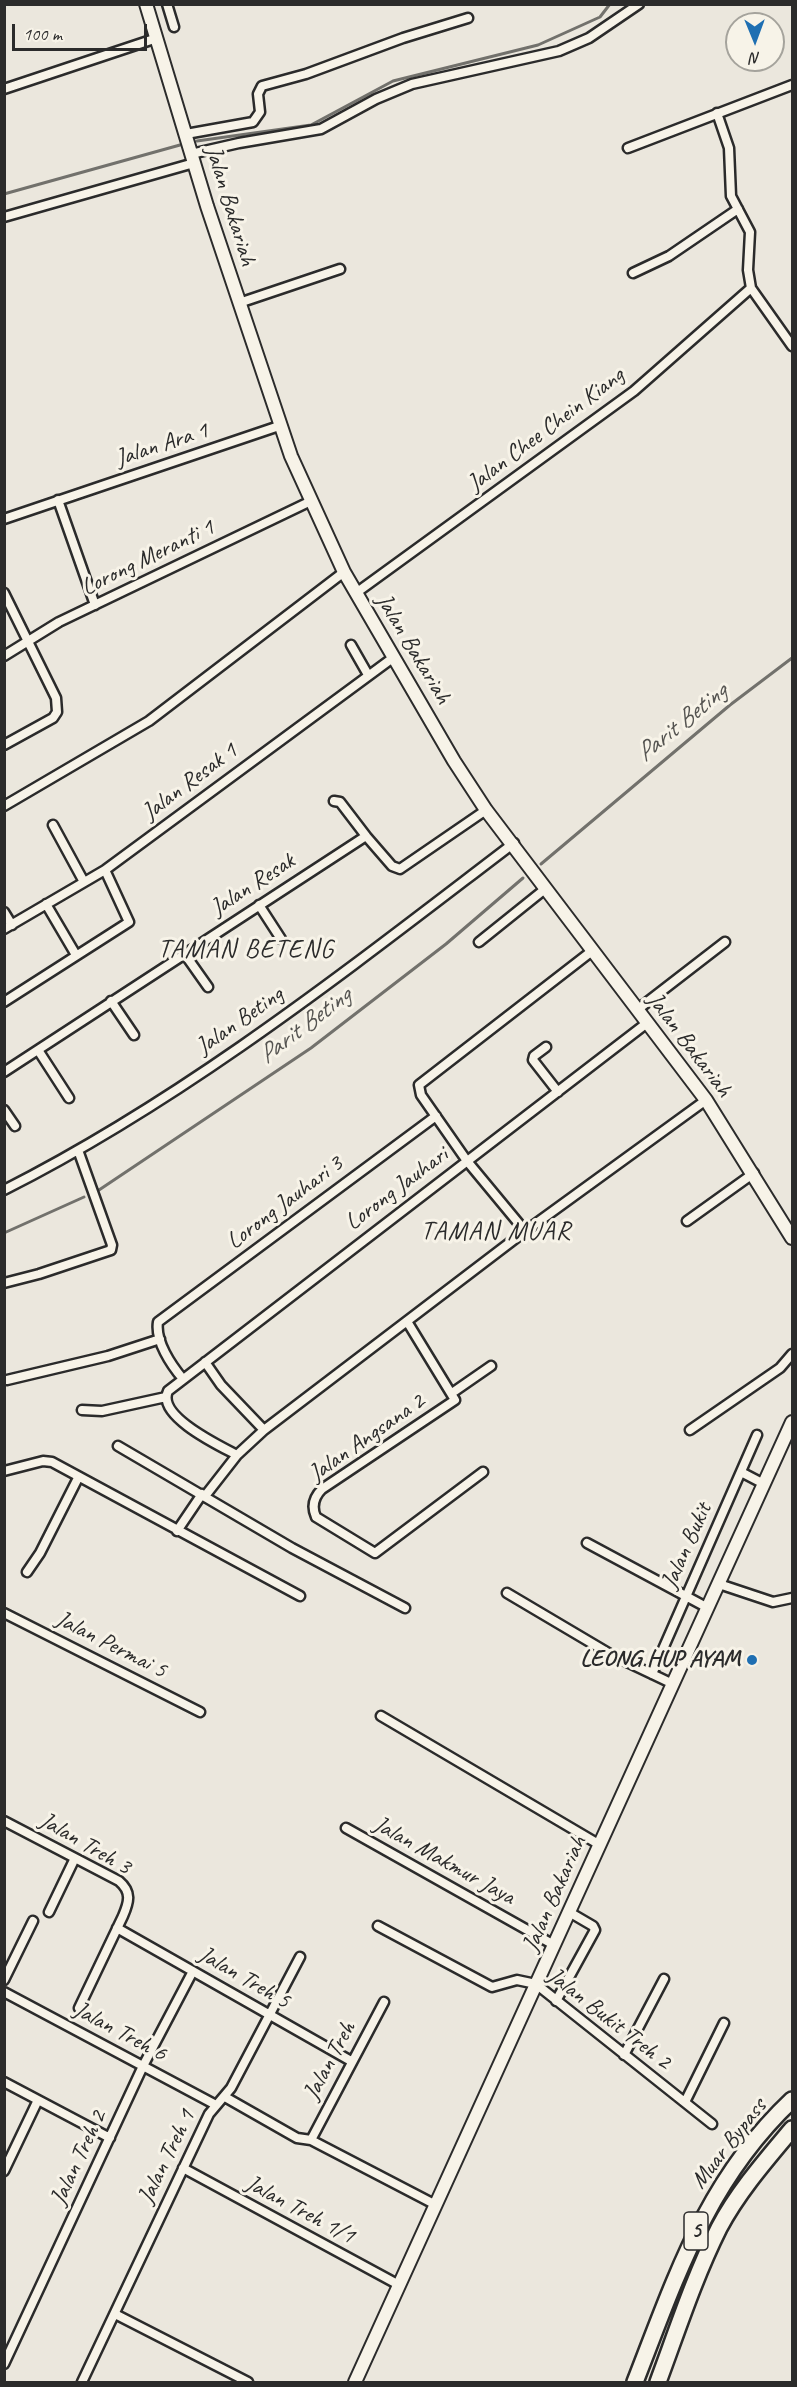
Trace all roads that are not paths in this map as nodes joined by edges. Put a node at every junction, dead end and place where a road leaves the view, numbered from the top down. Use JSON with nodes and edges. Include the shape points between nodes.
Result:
{"nodes":[{"id":1,"x":146,"y":4,"type":"edge"},
{"id":2,"x":167,"y":4,"type":"edge"},
{"id":3,"x":639,"y":4,"type":"edge"},
{"id":4,"x":468,"y":18,"type":"dead end"},
{"id":5,"x":174,"y":27,"type":"dead end"},
{"id":6,"x":156,"y":38,"type":"junction"},
{"id":7,"x":792,"y":85,"type":"edge"},
{"id":8,"x":4,"y":89,"type":"edge"},
{"id":9,"x":717,"y":113,"type":"junction"},
{"id":10,"x":186,"y":134,"type":"junction"},
{"id":11,"x":628,"y":148,"type":"dead end"},
{"id":12,"x":193,"y":158,"type":"junction"},
{"id":13,"x":738,"y":209,"type":"junction"},
{"id":14,"x":4,"y":217,"type":"edge"},
{"id":15,"x":340,"y":269,"type":"dead end"},
{"id":16,"x":633,"y":273,"type":"dead end"},
{"id":17,"x":751,"y":288,"type":"junction"},
{"id":18,"x":239,"y":303,"type":"junction"},
{"id":19,"x":792,"y":346,"type":"edge"},
{"id":20,"x":279,"y":426,"type":"junction"},
{"id":21,"x":58,"y":500,"type":"junction"},
{"id":22,"x":311,"y":501,"type":"junction"},
{"id":23,"x":4,"y":519,"type":"edge"},
{"id":24,"x":344,"y":572,"type":"junction"},
{"id":25,"x":356,"y":593,"type":"junction"},
{"id":26,"x":5,"y":596,"type":"edge"},
{"id":27,"x":95,"y":605,"type":"junction"},
{"id":28,"x":30,"y":640,"type":"junction"},
{"id":29,"x":351,"y":645,"type":"dead end"},
{"id":30,"x":4,"y":656,"type":"edge"},
{"id":31,"x":394,"y":657,"type":"junction"},
{"id":32,"x":367,"y":673,"type":"junction"},
{"id":33,"x":4,"y":745,"type":"edge"},
{"id":34,"x":334,"y":801,"type":"dead end"},
{"id":35,"x":4,"y":806,"type":"edge"},
{"id":36,"x":486,"y":810,"type":"junction"},
{"id":37,"x":53,"y":825,"type":"dead end"},
{"id":38,"x":366,"y":836,"type":"junction"},
{"id":39,"x":514,"y":843,"type":"junction"},
{"id":40,"x":105,"y":870,"type":"junction"},
{"id":41,"x":84,"y":882,"type":"junction"},
{"id":42,"x":545,"y":889,"type":"junction"},
{"id":43,"x":46,"y":904,"type":"junction"},
{"id":44,"x":259,"y":905,"type":"junction"},
{"id":45,"x":4,"y":912,"type":"edge"},
{"id":46,"x":8,"y":927,"type":"edge"},
{"id":47,"x":281,"y":939,"type":"dead end"},
{"id":48,"x":479,"y":942,"type":"dead end"},
{"id":49,"x":725,"y":942,"type":"dead end"},
{"id":50,"x":592,"y":951,"type":"junction"},
{"id":51,"x":184,"y":953,"type":"junction"},
{"id":52,"x":76,"y":955,"type":"junction"},
{"id":53,"x":208,"y":987,"type":"dead end"},
{"id":54,"x":6,"y":998,"type":"edge"},
{"id":55,"x":111,"y":1001,"type":"junction"},
{"id":56,"x":637,"y":1010,"type":"junction"},
{"id":57,"x":647,"y":1023,"type":"junction"},
{"id":58,"x":134,"y":1035,"type":"dead end"},
{"id":59,"x":546,"y":1047,"type":"dead end"},
{"id":60,"x":38,"y":1050,"type":"junction"},
{"id":61,"x":4,"y":1072,"type":"edge"},
{"id":62,"x":558,"y":1092,"type":"junction"},
{"id":63,"x":69,"y":1098,"type":"dead end"},
{"id":64,"x":706,"y":1100,"type":"junction"},
{"id":65,"x":4,"y":1110,"type":"edge"},
{"id":66,"x":436,"y":1116,"type":"junction"},
{"id":67,"x":15,"y":1126,"type":"dead end"},
{"id":68,"x":78,"y":1150,"type":"junction"},
{"id":69,"x":467,"y":1161,"type":"junction"},
{"id":70,"x":754,"y":1173,"type":"junction"},
{"id":71,"x":4,"y":1190,"type":"edge"},
{"id":72,"x":687,"y":1221,"type":"dead end"},
{"id":73,"x":525,"y":1231,"type":"junction"},
{"id":74,"x":792,"y":1238,"type":"edge"},
{"id":75,"x":4,"y":1283,"type":"edge"},
{"id":76,"x":408,"y":1323,"type":"junction"},
{"id":77,"x":160,"y":1339,"type":"junction"},
{"id":78,"x":792,"y":1354,"type":"edge"},
{"id":79,"x":205,"y":1362,"type":"junction"},
{"id":80,"x":491,"y":1366,"type":"dead end"},
{"id":81,"x":183,"y":1379,"type":"junction"},
{"id":82,"x":7,"y":1380,"type":"dead end"},
{"id":83,"x":454,"y":1396,"type":"junction"},
{"id":84,"x":166,"y":1397,"type":"junction"},
{"id":85,"x":82,"y":1410,"type":"dead end"},
{"id":86,"x":792,"y":1422,"type":"edge"},
{"id":87,"x":264,"y":1430,"type":"junction"},
{"id":88,"x":690,"y":1430,"type":"dead end"},
{"id":89,"x":758,"y":1435,"type":"dead end"},
{"id":90,"x":118,"y":1446,"type":"dead end"},
{"id":91,"x":237,"y":1455,"type":"junction"},
{"id":92,"x":4,"y":1471,"type":"edge"},
{"id":93,"x":483,"y":1472,"type":"dead end"},
{"id":94,"x":741,"y":1472,"type":"junction"},
{"id":95,"x":78,"y":1478,"type":"junction"},
{"id":96,"x":764,"y":1484,"type":"junction"},
{"id":97,"x":204,"y":1495,"type":"junction"},
{"id":98,"x":177,"y":1531,"type":"junction"},
{"id":99,"x":587,"y":1543,"type":"dead end"},
{"id":100,"x":27,"y":1572,"type":"dead end"},
{"id":101,"x":719,"y":1584,"type":"junction"},
{"id":102,"x":507,"y":1593,"type":"dead end"},
{"id":103,"x":687,"y":1595,"type":"junction"},
{"id":104,"x":300,"y":1596,"type":"dead end"},
{"id":105,"x":792,"y":1598,"type":"edge"},
{"id":106,"x":405,"y":1608,"type":"dead end"},
{"id":107,"x":708,"y":1608,"type":"junction"},
{"id":108,"x":4,"y":1613,"type":"edge"},
{"id":109,"x":652,"y":1674,"type":"junction"},
{"id":110,"x":673,"y":1684,"type":"junction"},
{"id":111,"x":200,"y":1712,"type":"dead end"},
{"id":112,"x":381,"y":1716,"type":"dead end"},
{"id":113,"x":4,"y":1821,"type":"edge"},
{"id":114,"x":346,"y":1828,"type":"dead end"},
{"id":115,"x":600,"y":1845,"type":"junction"},
{"id":116,"x":75,"y":1858,"type":"junction"},
{"id":117,"x":49,"y":1912,"type":"dead end"},
{"id":118,"x":570,"y":1912,"type":"junction"},
{"id":119,"x":33,"y":1921,"type":"dead end"},
{"id":120,"x":378,"y":1926,"type":"dead end"},
{"id":121,"x":117,"y":1928,"type":"junction"},
{"id":122,"x":554,"y":1945,"type":"junction"},
{"id":123,"x":300,"y":1957,"type":"dead end"},
{"id":124,"x":193,"y":1971,"type":"junction"},
{"id":125,"x":664,"y":1978,"type":"dead end"},
{"id":126,"x":4,"y":1980,"type":"edge"},
{"id":127,"x":536,"y":1984,"type":"junction"},
{"id":128,"x":4,"y":1992,"type":"edge"},
{"id":129,"x":556,"y":2001,"type":"junction"},
{"id":130,"x":384,"y":2002,"type":"dead end"},
{"id":131,"x":79,"y":2008,"type":"dead end"},
{"id":132,"x":270,"y":2015,"type":"junction"},
{"id":133,"x":724,"y":2023,"type":"dead end"},
{"id":134,"x":624,"y":2055,"type":"junction"},
{"id":135,"x":351,"y":2061,"type":"junction"},
{"id":136,"x":144,"y":2066,"type":"junction"},
{"id":137,"x":4,"y":2082,"type":"edge"},
{"id":138,"x":225,"y":2097,"type":"junction"},
{"id":139,"x":38,"y":2100,"type":"junction"},
{"id":140,"x":792,"y":2100,"type":"edge"},
{"id":141,"x":685,"y":2102,"type":"junction"},
{"id":142,"x":216,"y":2105,"type":"junction"},
{"id":143,"x":712,"y":2124,"type":"dead end"},
{"id":144,"x":792,"y":2129,"type":"edge"},
{"id":145,"x":110,"y":2138,"type":"junction"},
{"id":146,"x":311,"y":2140,"type":"junction"},
{"id":147,"x":183,"y":2168,"type":"junction"},
{"id":148,"x":4,"y":2171,"type":"edge"},
{"id":149,"x":436,"y":2205,"type":"junction"},
{"id":150,"x":399,"y":2285,"type":"junction"},
{"id":151,"x":115,"y":2314,"type":"junction"},
{"id":152,"x":4,"y":2364,"type":"edge"},
{"id":153,"x":82,"y":2382,"type":"edge"},
{"id":154,"x":248,"y":2382,"type":"edge"},
{"id":155,"x":355,"y":2382,"type":"edge"},
{"id":156,"x":635,"y":2382,"type":"edge"},
{"id":157,"x":658,"y":2382,"type":"edge"}],
"edges":[{"from":1,"to":6,"type":"main road","name":"Jalan Bakariah"},
{"from":2,"to":5,"type":"street"},
{"from":3,"to":12,"type":"street","via":[[589,38],[559,51],[412,84],[321,129],[239,143]]},
{"from":4,"to":10,"type":"street","via":[[262,86],[258,94],[260,112],[253,122]]},
{"from":6,"to":8,"type":"street"},
{"from":6,"to":10,"type":"main road","name":"Jalan Bakariah"},
{"from":7,"to":9,"type":"street"},
{"from":9,"to":11,"type":"street"},
{"from":9,"to":13,"type":"street","via":[[729,148],[730,189]]},
{"from":10,"to":12,"type":"main road","name":"Jalan Bakariah"},
{"from":12,"to":14,"type":"street"},
{"from":12,"to":18,"type":"main road","name":"Jalan Bakariah"},
{"from":13,"to":16,"type":"street","via":[[669,256]]},
{"from":13,"to":17,"type":"street","via":[[751,238]]},
{"from":15,"to":18,"type":"street"},
{"from":17,"to":19,"type":"street"},
{"from":17,"to":25,"type":"street","name":"Jalan Chee Chein Kiang","via":[[634,391]]},
{"from":18,"to":20,"type":"main road","name":"Jalan Bakariah"},
{"from":20,"to":21,"type":"street","name":"Jalan Ara 1"},
{"from":20,"to":22,"type":"main road","name":"Jalan Bakariah"},
{"from":21,"to":23,"type":"street","name":"Jalan Ara 1"},
{"from":21,"to":27,"type":"street"},
{"from":22,"to":24,"type":"main road","name":"Jalan Bakariah"},
{"from":22,"to":27,"type":"street","name":"Lorong Meranti 1"},
{"from":24,"to":25,"type":"main road","name":"Jalan Bakariah"},
{"from":24,"to":35,"type":"street","via":[[149,721]]},
{"from":25,"to":31,"type":"main road","name":"Jalan Bakariah"},
{"from":26,"to":28,"type":"street"},
{"from":27,"to":28,"type":"street","name":"Lorong Meranti 1"},
{"from":28,"to":30,"type":"street","name":"Lorong Meranti 1"},
{"from":28,"to":33,"type":"street","via":[[56,698],[57,712]]},
{"from":29,"to":32,"type":"street"},
{"from":31,"to":32,"type":"street","name":"Jalan Resak 1"},
{"from":31,"to":36,"type":"main road","name":"Jalan Bakariah"},
{"from":32,"to":40,"type":"street","name":"Jalan Resak 1"},
{"from":34,"to":38,"type":"street","via":[[340,802]]},
{"from":36,"to":38,"type":"street","via":[[400,869],[392,866]]},
{"from":36,"to":39,"type":"main road","name":"Jalan Bakariah"},
{"from":37,"to":41,"type":"street"},
{"from":38,"to":44,"type":"street","name":"Jalan Resak"},
{"from":39,"to":42,"type":"main road","name":"Jalan Bakariah"},
{"from":39,"to":68,"type":"street","name":"Jalan Beting","via":[[229,1053],[127,1123]]},
{"from":40,"to":41,"type":"street","name":"Jalan Resak 1"},
{"from":40,"to":52,"type":"street","via":[[129,922]]},
{"from":41,"to":43,"type":"street","name":"Jalan Resak 1"},
{"from":42,"to":48,"type":"street"},
{"from":42,"to":50,"type":"main road","name":"Jalan Bakariah"},
{"from":43,"to":46,"type":"street","name":"Jalan Resak 1"},
{"from":43,"to":52,"type":"street"},
{"from":44,"to":47,"type":"street"},
{"from":44,"to":51,"type":"street","name":"Jalan Resak"},
{"from":45,"to":46,"type":"street"},
{"from":49,"to":56,"type":"street"},
{"from":50,"to":56,"type":"main road","name":"Jalan Bakariah"},
{"from":50,"to":66,"type":"street","via":[[421,1082],[418,1090]]},
{"from":51,"to":53,"type":"street"},
{"from":51,"to":55,"type":"street","name":"Jalan Resak"},
{"from":52,"to":54,"type":"street"},
{"from":55,"to":58,"type":"street"},
{"from":55,"to":60,"type":"street","name":"Jalan Resak"},
{"from":56,"to":57,"type":"main road","name":"Jalan Bakariah"},
{"from":57,"to":62,"type":"street","name":"Lorong Jauhari"},
{"from":57,"to":64,"type":"main road","name":"Jalan Bakariah"},
{"from":59,"to":62,"type":"street","via":[[533,1060]]},
{"from":60,"to":61,"type":"street","name":"Jalan Resak"},
{"from":60,"to":63,"type":"street"},
{"from":62,"to":69,"type":"street","name":"Lorong Jauhari"},
{"from":64,"to":70,"type":"main road","name":"Jalan Bakariah"},
{"from":64,"to":73,"type":"street"},
{"from":65,"to":67,"type":"street"},
{"from":66,"to":69,"type":"street"},
{"from":66,"to":77,"type":"street","name":"Lorong Jauhari 3","via":[[158,1322]]},
{"from":68,"to":71,"type":"street","name":"Jalan Beting"},
{"from":68,"to":75,"type":"street","via":[[111,1250]]},
{"from":69,"to":73,"type":"street"},
{"from":69,"to":79,"type":"street","name":"Lorong Jauhari"},
{"from":70,"to":72,"type":"street"},
{"from":70,"to":74,"type":"main road","name":"Jalan Bakariah"},
{"from":73,"to":76,"type":"street"},
{"from":76,"to":83,"type":"street"},
{"from":76,"to":87,"type":"street"},
{"from":77,"to":81,"type":"street","via":[[171,1365]]},
{"from":77,"to":82,"type":"street"},
{"from":78,"to":88,"type":"street","via":[[780,1368]]},
{"from":79,"to":81,"type":"street","name":"Lorong Jauhari"},
{"from":79,"to":87,"type":"street"},
{"from":80,"to":83,"type":"street"},
{"from":81,"to":84,"type":"street","name":"Lorong Jauhari"},
{"from":83,"to":93,"type":"street","name":"Jalan Angsana 2","via":[[317,1494],[316,1517],[375,1552]]},
{"from":84,"to":85,"type":"street","via":[[102,1410]]},
{"from":84,"to":91,"type":"street","via":[[188,1428]]},
{"from":86,"to":96,"type":"main road","name":"Jalan Bakariah"},
{"from":87,"to":91,"type":"street"},
{"from":89,"to":94,"type":"street","name":"Jalan Bukit"},
{"from":90,"to":97,"type":"street"},
{"from":91,"to":97,"type":"street"},
{"from":92,"to":95,"type":"street","via":[[49,1461]]},
{"from":94,"to":96,"type":"street"},
{"from":94,"to":103,"type":"street","name":"Jalan Bukit"},
{"from":95,"to":98,"type":"street"},
{"from":95,"to":100,"type":"street"},
{"from":96,"to":101,"type":"main road","name":"Jalan Bakariah"},
{"from":97,"to":98,"type":"street"},
{"from":97,"to":106,"type":"street","via":[[292,1548]]},
{"from":98,"to":104,"type":"street"},
{"from":99,"to":103,"type":"street"},
{"from":101,"to":105,"type":"street","via":[[773,1602]]},
{"from":101,"to":107,"type":"main road","name":"Jalan Bakariah"},
{"from":102,"to":109,"type":"street","via":[[610,1654]]},
{"from":103,"to":107,"type":"street"},
{"from":103,"to":109,"type":"street","name":"Jalan Bukit"},
{"from":107,"to":110,"type":"main road","name":"Jalan Bakariah"},
{"from":108,"to":111,"type":"street","name":"Jalan Permai 5"},
{"from":109,"to":110,"type":"street"},
{"from":110,"to":115,"type":"main road","name":"Jalan Bakariah"},
{"from":112,"to":115,"type":"street"},
{"from":113,"to":116,"type":"street","name":"Jalan Treh 3"},
{"from":114,"to":122,"type":"street","name":"Jalan Makmur Jaya"},
{"from":115,"to":118,"type":"main road","name":"Jalan Bakariah"},
{"from":116,"to":117,"type":"street"},
{"from":116,"to":121,"type":"street","name":"Jalan Treh 3","via":[[126,1887],[129,1902]]},
{"from":118,"to":122,"type":"main road","name":"Jalan Bakariah"},
{"from":118,"to":129,"type":"street","via":[[595,1930]]},
{"from":119,"to":126,"type":"street"},
{"from":120,"to":127,"type":"street","name":"Jalan Bukit Treh 2","via":[[492,1987],[518,1980]]},
{"from":121,"to":124,"type":"street","name":"Jalan Treh 5"},
{"from":121,"to":131,"type":"street","name":"Jalan Treh 3"},
{"from":122,"to":127,"type":"main road","name":"Jalan Bakariah"},
{"from":123,"to":132,"type":"street","name":"Jalan Treh 1"},
{"from":124,"to":132,"type":"street","name":"Jalan Treh 5"},
{"from":124,"to":136,"type":"street","name":"Jalan Treh 2"},
{"from":125,"to":134,"type":"street"},
{"from":127,"to":129,"type":"street","name":"Jalan Bukit Treh 2"},
{"from":127,"to":149,"type":"main road","name":"Jalan Bakariah"},
{"from":128,"to":136,"type":"street","name":"Jalan Treh 6"},
{"from":129,"to":134,"type":"street","name":"Jalan Bukit Treh 2"},
{"from":130,"to":135,"type":"street","name":"Jalan Treh"},
{"from":132,"to":135,"type":"street","name":"Jalan Treh 5"},
{"from":132,"to":138,"type":"street","name":"Jalan Treh 1"},
{"from":133,"to":141,"type":"street"},
{"from":134,"to":141,"type":"street","name":"Jalan Bukit Treh 2"},
{"from":135,"to":146,"type":"street","name":"Jalan Treh"},
{"from":136,"to":142,"type":"street","name":"Jalan Treh 6"},
{"from":136,"to":145,"type":"street","name":"Jalan Treh 2"},
{"from":137,"to":139,"type":"street"},
{"from":138,"to":142,"type":"street","name":"Jalan Treh 1"},
{"from":138,"to":146,"type":"street","via":[[297,2138]]},
{"from":139,"to":145,"type":"street"},
{"from":139,"to":148,"type":"street"},
{"from":140,"to":156,"type":"highway","name":"Muar Bypass","number":"5","via":[[754,2141],[710,2204],[688,2246]]},
{"from":141,"to":143,"type":"street","name":"Jalan Bukit Treh 2"},
{"from":142,"to":147,"type":"street","name":"Jalan Treh 1"},
{"from":144,"to":157,"type":"highway","name":"Muar Bypass","number":"5","via":[[748,2182],[720,2227]]},
{"from":145,"to":152,"type":"street","name":"Jalan Treh 2"},
{"from":146,"to":149,"type":"street"},
{"from":147,"to":150,"type":"street","name":"Jalan Treh 1/1"},
{"from":147,"to":151,"type":"street","name":"Jalan Treh 1"},
{"from":149,"to":150,"type":"main road","name":"Jalan Bakariah"},
{"from":150,"to":155,"type":"main road","name":"Jalan Bakariah"},
{"from":151,"to":153,"type":"street","name":"Jalan Treh 1"},
{"from":151,"to":154,"type":"street"}]}
